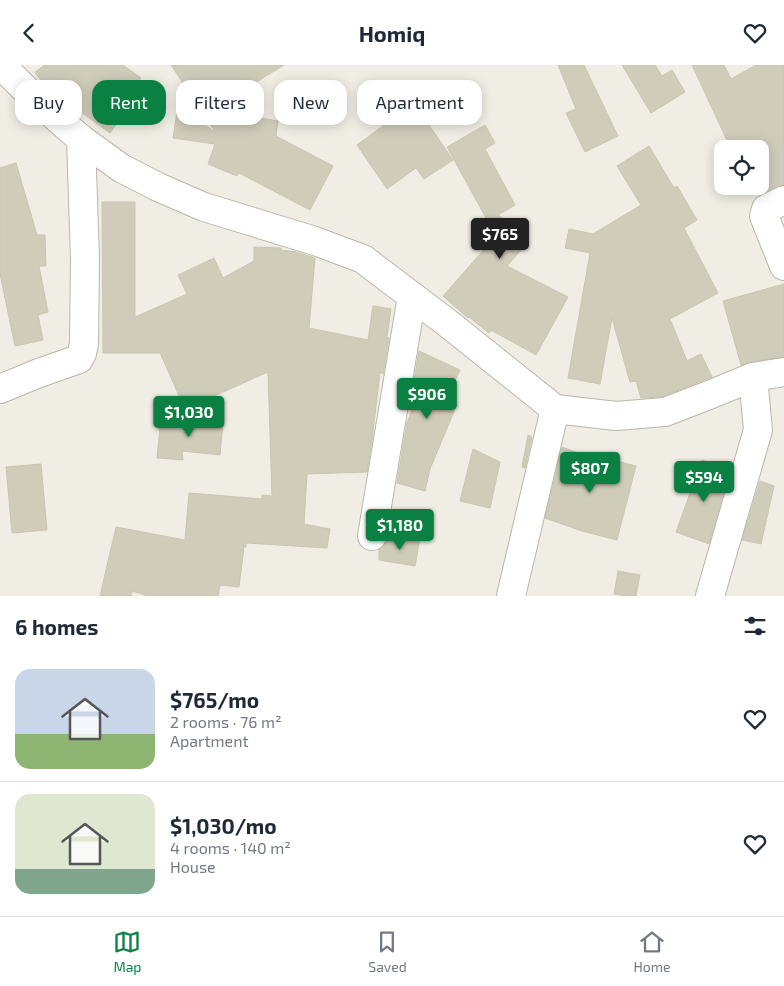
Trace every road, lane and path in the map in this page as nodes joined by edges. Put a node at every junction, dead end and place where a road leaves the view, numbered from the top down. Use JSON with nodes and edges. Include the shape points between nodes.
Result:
{"nodes":[{"id":1,"x":1,"y":65,"type":"edge"},
{"id":2,"x":81,"y":139,"type":"junction"},
{"id":3,"x":784,"y":200,"type":"edge"},
{"id":4,"x":784,"y":266,"type":"edge"},
{"id":5,"x":412,"y":296,"type":"junction"},
{"id":6,"x":784,"y":372,"type":"edge"},
{"id":7,"x":753,"y":377,"type":"junction"},
{"id":8,"x":0,"y":389,"type":"edge"},
{"id":9,"x":555,"y":409,"type":"junction"},
{"id":10,"x":372,"y":536,"type":"dead end"},
{"id":11,"x":511,"y":596,"type":"edge"},
{"id":12,"x":710,"y":596,"type":"edge"}],
"edges":[{"from":1,"to":2,"type":"street"},
{"from":2,"to":5,"type":"street","via":[[121,168],[204,207],[363,259]]},
{"from":2,"to":8,"type":"street","via":[[85,259],[82,353],[79,359]]},
{"from":3,"to":4,"type":"street","via":[[766,209],[764,216]]},
{"from":5,"to":9,"type":"street"},
{"from":5,"to":10,"type":"street"},
{"from":6,"to":7,"type":"street"},
{"from":7,"to":9,"type":"street","via":[[665,412],[616,416]]},
{"from":7,"to":12,"type":"street","via":[[758,431]]},
{"from":9,"to":11,"type":"street"}]}
